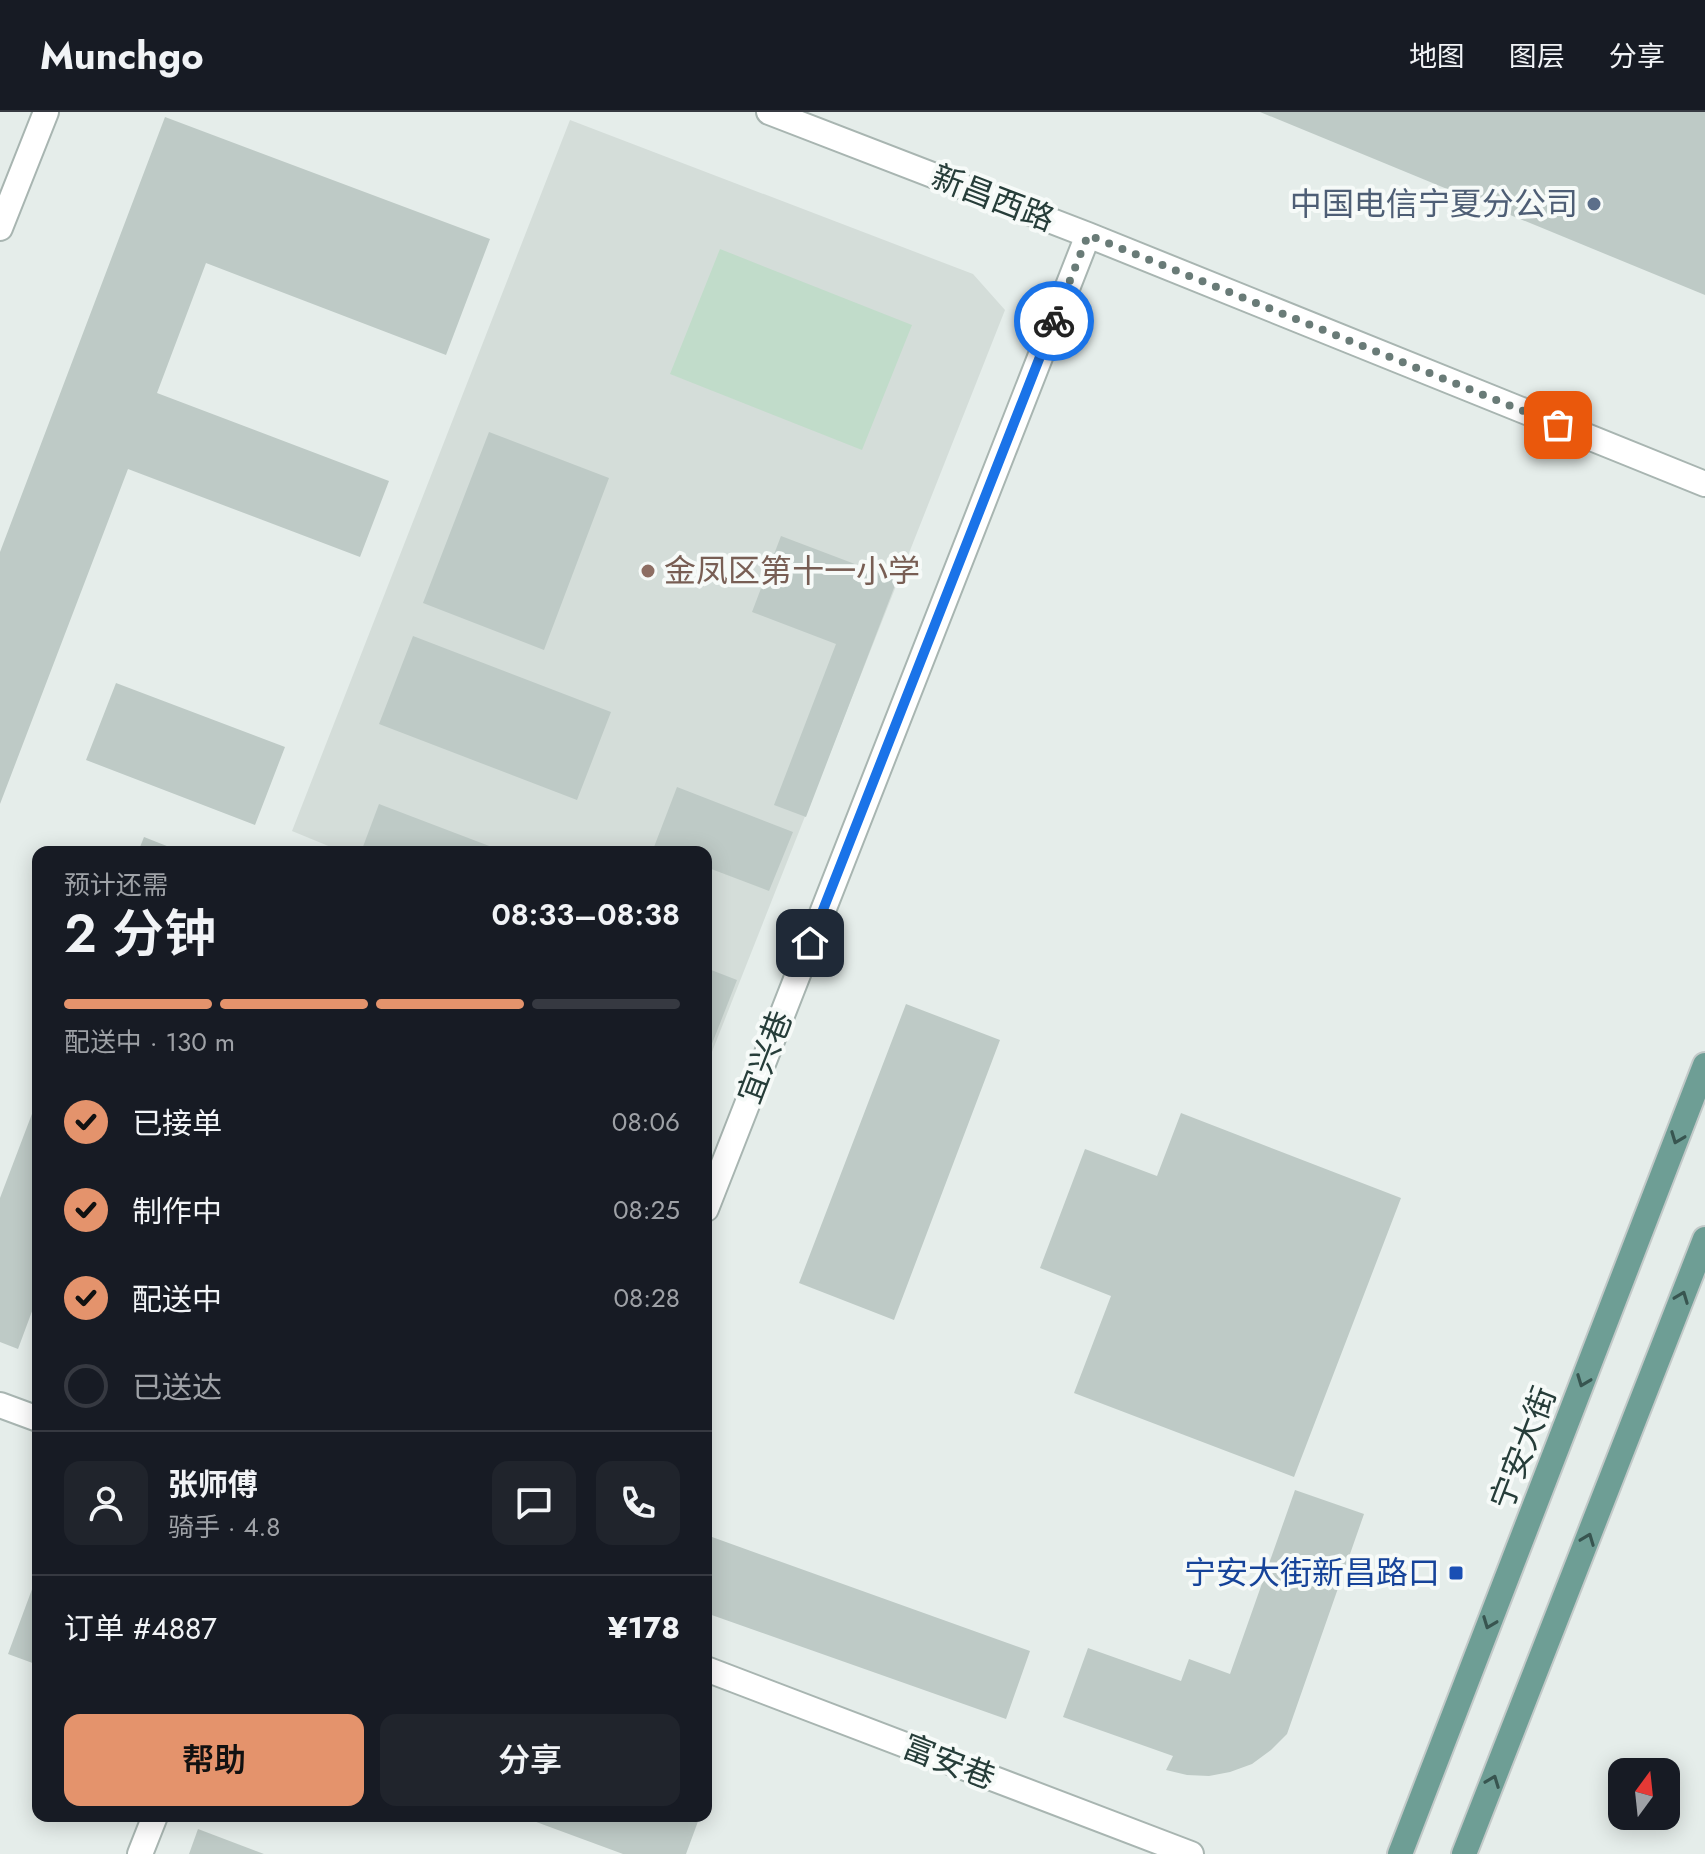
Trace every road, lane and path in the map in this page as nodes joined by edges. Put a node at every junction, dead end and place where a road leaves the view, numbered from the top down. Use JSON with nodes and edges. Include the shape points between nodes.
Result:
{"nodes":[{"id":1,"x":46,"y":112,"type":"edge"},
{"id":2,"x":769,"y":112,"type":"edge"},
{"id":3,"x":0,"y":228,"type":"edge"},
{"id":4,"x":1088,"y":235,"type":"junction"},
{"id":5,"x":1705,"y":484,"type":"edge"},
{"id":6,"x":1705,"y":1065,"type":"edge"},
{"id":7,"x":712,"y":1194,"type":"edge"},
{"id":8,"x":1705,"y":1239,"type":"edge"},
{"id":9,"x":0,"y":1405,"type":"edge"},
{"id":10,"x":32,"y":1417,"type":"edge"},
{"id":11,"x":712,"y":1671,"type":"edge"},
{"id":12,"x":153,"y":1822,"type":"edge"},
{"id":13,"x":140,"y":1854,"type":"edge"},
{"id":14,"x":1191,"y":1854,"type":"edge"},
{"id":15,"x":1400,"y":1854,"type":"edge"},
{"id":16,"x":1464,"y":1854,"type":"edge"}],
"edges":[{"from":1,"to":3,"type":"street"},
{"from":2,"to":4,"type":"street","name":"新昌西路"},
{"from":4,"to":5,"type":"street","name":"新昌西路"},
{"from":4,"to":7,"type":"street","name":"宜兴巷"},
{"from":6,"to":15,"type":"main road","name":"宁安大街","one_way":true},
{"from":16,"to":8,"type":"main road","one_way":true},
{"from":9,"to":10,"type":"street"},
{"from":11,"to":14,"type":"street","name":"富安巷"},
{"from":12,"to":13,"type":"street"}]}
